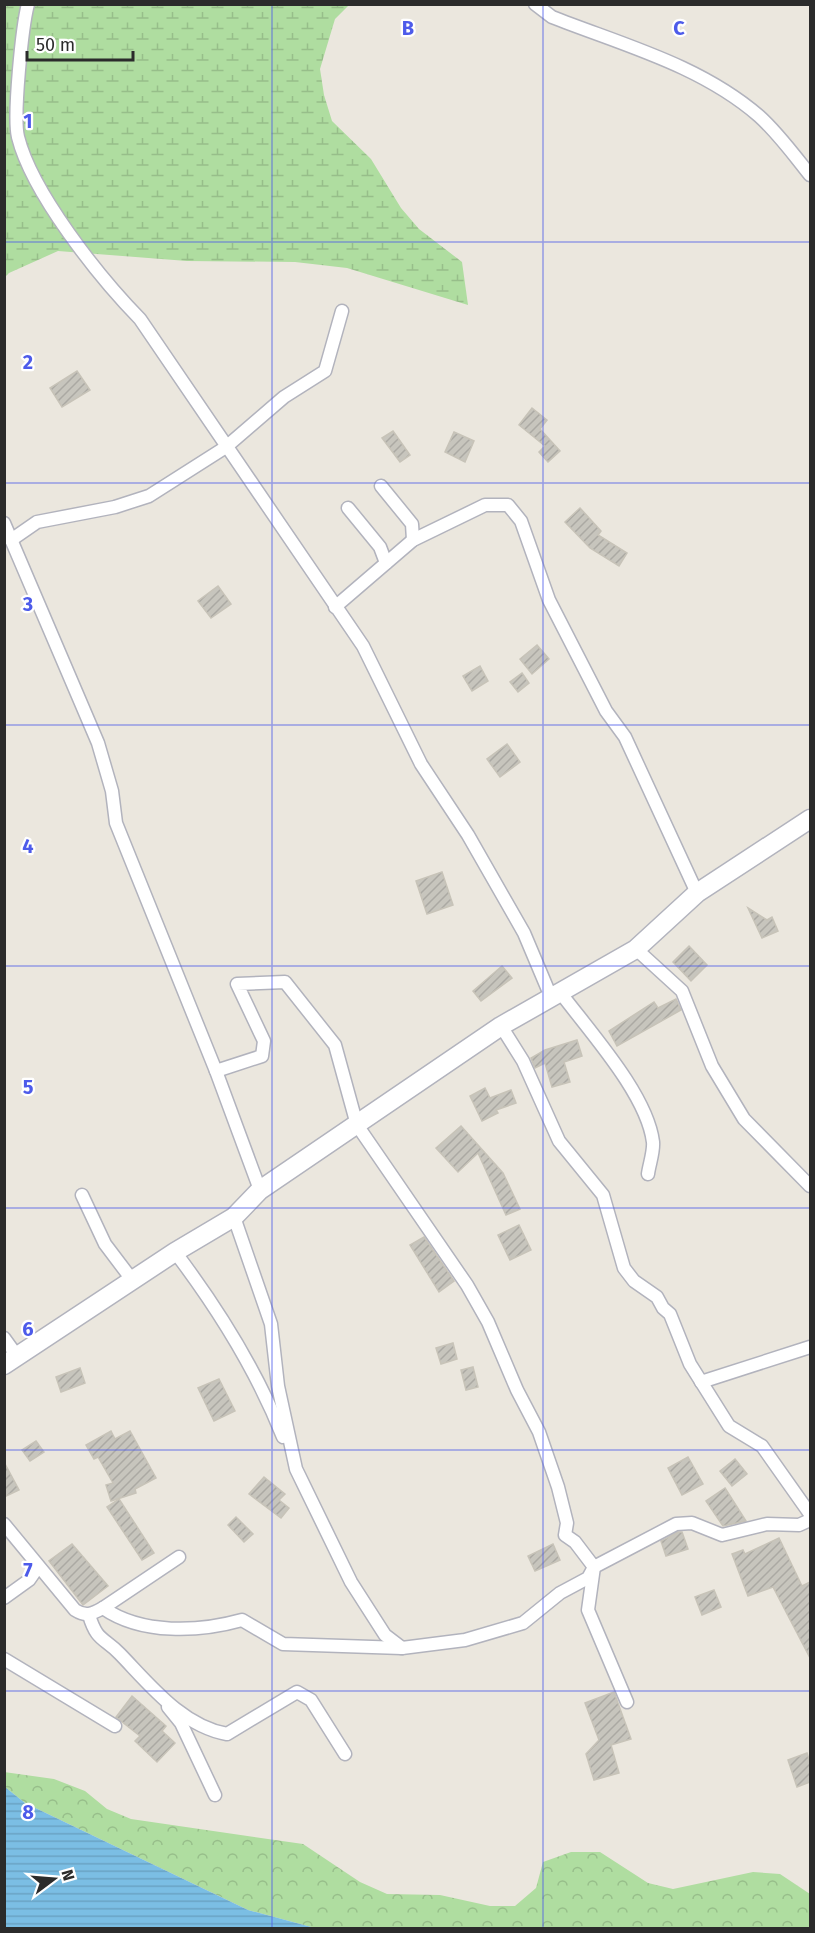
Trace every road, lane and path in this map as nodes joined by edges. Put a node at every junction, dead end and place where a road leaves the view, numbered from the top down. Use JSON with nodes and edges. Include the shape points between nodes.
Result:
{"nodes":[{"id":1,"x":28,"y":4,"type":"edge"},
{"id":2,"x":536,"y":4,"type":"edge"},
{"id":3,"x":810,"y":175,"type":"edge"},
{"id":4,"x":342,"y":311,"type":"dead end"},
{"id":5,"x":226,"y":447,"type":"junction"},
{"id":6,"x":381,"y":486,"type":"dead end"},
{"id":7,"x":348,"y":508,"type":"dead end"},
{"id":8,"x":4,"y":523,"type":"edge"},
{"id":9,"x":11,"y":540,"type":"junction"},
{"id":10,"x":413,"y":540,"type":"junction"},
{"id":11,"x":386,"y":563,"type":"junction"},
{"id":12,"x":335,"y":607,"type":"junction"},
{"id":13,"x":810,"y":820,"type":"edge"},
{"id":14,"x":697,"y":893,"type":"junction"},
{"id":15,"x":636,"y":949,"type":"junction"},
{"id":16,"x":555,"y":994,"type":"junction"},
{"id":17,"x":501,"y":1026,"type":"junction"},
{"id":18,"x":216,"y":1071,"type":"junction"},
{"id":19,"x":357,"y":1125,"type":"junction"},
{"id":20,"x":648,"y":1174,"type":"dead end"},
{"id":21,"x":810,"y":1186,"type":"edge"},
{"id":22,"x":260,"y":1190,"type":"junction"},
{"id":23,"x":82,"y":1195,"type":"dead end"},
{"id":24,"x":234,"y":1217,"type":"junction"},
{"id":25,"x":175,"y":1252,"type":"junction"},
{"id":26,"x":133,"y":1281,"type":"junction"},
{"id":27,"x":4,"y":1338,"type":"edge"},
{"id":28,"x":810,"y":1347,"type":"edge"},
{"id":29,"x":11,"y":1361,"type":"edge"},
{"id":30,"x":701,"y":1382,"type":"junction"},
{"id":31,"x":296,"y":1469,"type":"junction"},
{"id":32,"x":810,"y":1514,"type":"edge"},
{"id":33,"x":810,"y":1520,"type":"edge"},
{"id":34,"x":4,"y":1524,"type":"edge"},
{"id":35,"x":179,"y":1557,"type":"dead end"},
{"id":36,"x":38,"y":1567,"type":"junction"},
{"id":37,"x":594,"y":1567,"type":"junction"},
{"id":38,"x":4,"y":1598,"type":"edge"},
{"id":39,"x":103,"y":1608,"type":"junction"},
{"id":40,"x":89,"y":1615,"type":"junction"},
{"id":41,"x":402,"y":1648,"type":"junction"},
{"id":42,"x":4,"y":1659,"type":"edge"},
{"id":43,"x":162,"y":1699,"type":"junction"},
{"id":44,"x":627,"y":1702,"type":"dead end"},
{"id":45,"x":115,"y":1726,"type":"dead end"},
{"id":46,"x":345,"y":1754,"type":"dead end"},
{"id":47,"x":215,"y":1795,"type":"dead end"}],
"edges":[{"from":1,"to":5,"type":"street","via":[[15,122],[29,169],[64,225],[140,319]]},
{"from":2,"to":3,"type":"street","via":[[552,17],[685,68],[719,86],[773,130]]},
{"from":4,"to":5,"type":"street","via":[[325,371],[284,397]]},
{"from":5,"to":9,"type":"street","via":[[149,496],[115,507],[37,522]]},
{"from":5,"to":12,"type":"street"},
{"from":6,"to":10,"type":"street","via":[[412,524]]},
{"from":7,"to":11,"type":"street","via":[[380,547]]},
{"from":8,"to":9,"type":"street"},
{"from":9,"to":18,"type":"street","via":[[98,744],[112,791],[116,823]]},
{"from":10,"to":11,"type":"street"},
{"from":10,"to":14,"type":"street","via":[[485,505],[508,505],[521,521],[549,600],[606,711],[625,737]]},
{"from":11,"to":12,"type":"street"},
{"from":12,"to":16,"type":"street","via":[[363,646],[421,764],[468,835]]},
{"from":13,"to":14,"type":"main road"},
{"from":14,"to":15,"type":"main road"},
{"from":15,"to":16,"type":"main road"},
{"from":15,"to":21,"type":"street","via":[[682,991],[712,1066],[744,1119]]},
{"from":16,"to":17,"type":"main road"},
{"from":16,"to":20,"type":"street","via":[[628,1084],[645,1113],[653,1144]]},
{"from":17,"to":19,"type":"main road"},
{"from":17,"to":30,"type":"street","via":[[523,1061],[560,1141],[603,1195],[624,1268],[670,1314]]},
{"from":18,"to":19,"type":"street","via":[[261,1056],[264,1041],[237,984],[285,982],[335,1045]]},
{"from":18,"to":22,"type":"street"},
{"from":19,"to":22,"type":"main road"},
{"from":19,"to":37,"type":"street","via":[[467,1285],[488,1322],[539,1432],[558,1487],[567,1523],[565,1535]]},
{"from":22,"to":24,"type":"main road"},
{"from":23,"to":26,"type":"street","via":[[105,1244]]},
{"from":24,"to":25,"type":"main road"},
{"from":24,"to":31,"type":"street","via":[[271,1324],[278,1386]]},
{"from":25,"to":26,"type":"main road"},
{"from":25,"to":31,"type":"street","via":[[239,1342]]},
{"from":26,"to":29,"type":"main road"},
{"from":27,"to":29,"type":"street"},
{"from":28,"to":30,"type":"street"},
{"from":30,"to":32,"type":"street","via":[[729,1426],[762,1446],[775,1460]]},
{"from":31,"to":41,"type":"street","via":[[351,1582],[385,1635]]},
{"from":33,"to":37,"type":"street","via":[[799,1525],[767,1524],[722,1535],[692,1523],[676,1524]]},
{"from":34,"to":36,"type":"street"},
{"from":35,"to":39,"type":"street"},
{"from":36,"to":38,"type":"street","via":[[29,1580]]},
{"from":36,"to":40,"type":"street","via":[[75,1610]]},
{"from":37,"to":41,"type":"street","via":[[588,1578],[560,1593],[523,1623],[465,1640]]},
{"from":37,"to":44,"type":"street","via":[[588,1610]]},
{"from":39,"to":40,"type":"street"},
{"from":39,"to":41,"type":"street","via":[[116,1617],[163,1628],[212,1629],[242,1620],[283,1644]]},
{"from":40,"to":43,"type":"street","via":[[104,1642],[117,1650]]},
{"from":42,"to":45,"type":"street"},
{"from":43,"to":46,"type":"street","via":[[212,1731],[227,1734],[297,1692],[311,1700]]},
{"from":43,"to":47,"type":"street","via":[[181,1723]]}]}
